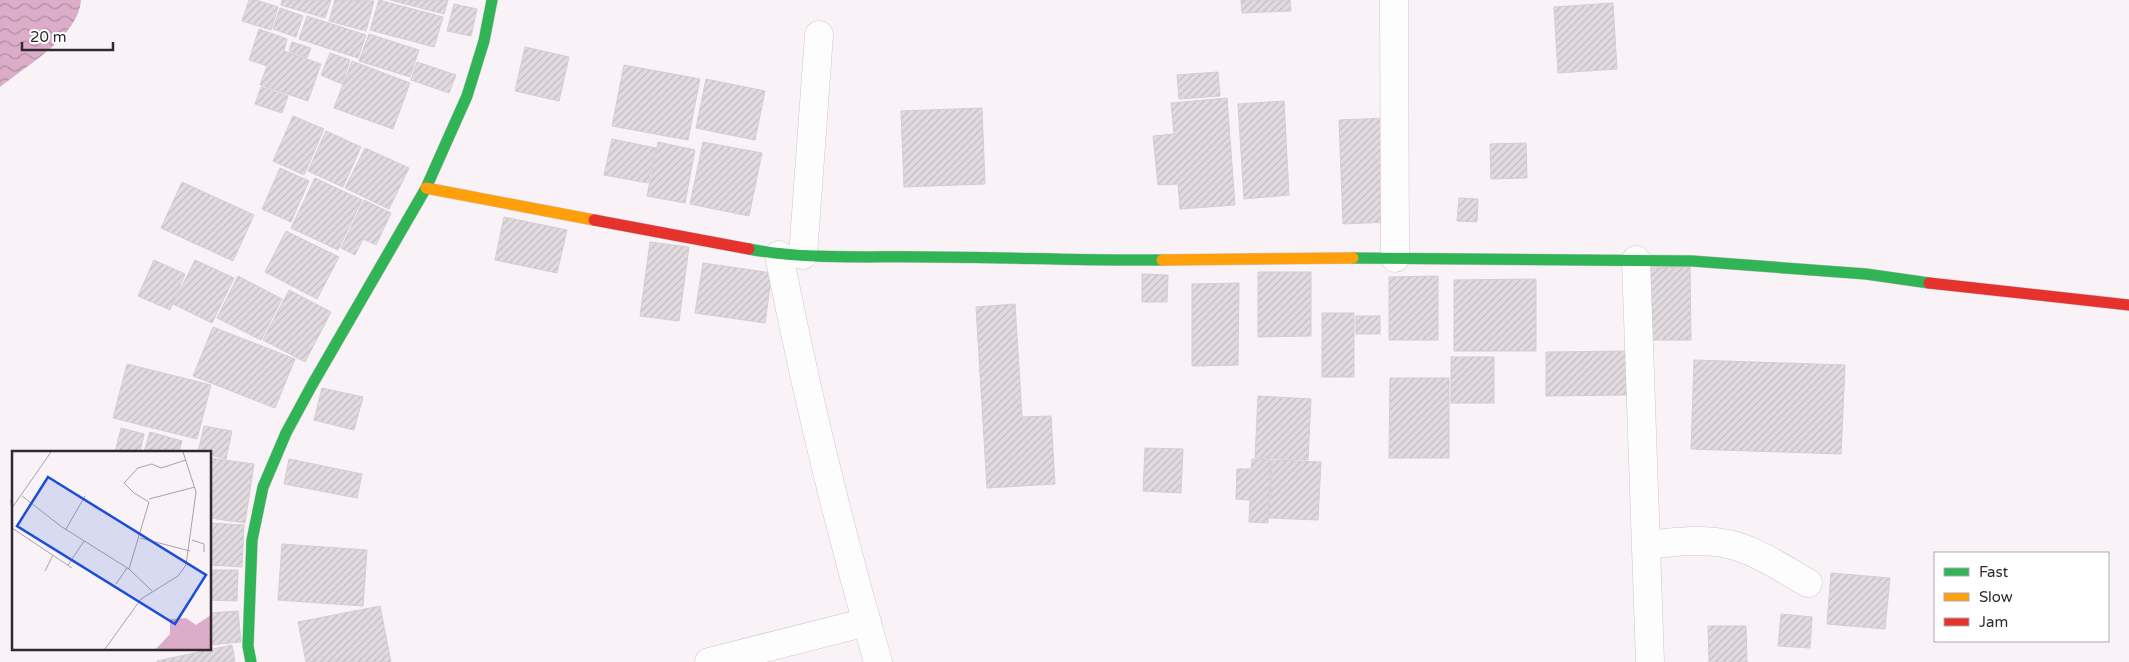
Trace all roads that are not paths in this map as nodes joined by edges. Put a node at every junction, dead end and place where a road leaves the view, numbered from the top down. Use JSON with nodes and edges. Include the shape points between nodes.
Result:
{"nodes":[{"id":1,"x":492,"y":0,"type":"edge"},
{"id":2,"x":1394,"y":0,"type":"edge"},
{"id":3,"x":819,"y":35,"type":"dead end"},
{"id":4,"x":426,"y":188,"type":"junction"},
{"id":5,"x":791,"y":255,"type":"junction"},
{"id":6,"x":1395,"y":258,"type":"junction"},
{"id":7,"x":1636,"y":260,"type":"junction"},
{"id":8,"x":2129,"y":305,"type":"edge"},
{"id":9,"x":1648,"y":545,"type":"junction"},
{"id":10,"x":1808,"y":583,"type":"dead end"},
{"id":11,"x":867,"y":622,"type":"junction"},
{"id":12,"x":251,"y":662,"type":"edge"},
{"id":13,"x":709,"y":662,"type":"edge"},
{"id":14,"x":878,"y":662,"type":"edge"},
{"id":15,"x":1650,"y":662,"type":"edge"}],
"edges":[{"from":1,"to":4,"type":"street","via":[[484,41],[467,96]]},
{"from":2,"to":6,"type":"street"},
{"from":3,"to":5,"type":"street"},
{"from":4,"to":5,"type":"street"},
{"from":4,"to":12,"type":"street","via":[[307,393],[263,487],[252,540],[249,579],[248,646]]},
{"from":5,"to":6,"type":"street","via":[[1084,260]]},
{"from":5,"to":11,"type":"street","via":[[803,375]]},
{"from":6,"to":7,"type":"street"},
{"from":7,"to":8,"type":"street","via":[[1866,274]]},
{"from":7,"to":9,"type":"street"},
{"from":9,"to":10,"type":"street","via":[[1686,541],[1728,544],[1754,553]]},
{"from":9,"to":15,"type":"street"},
{"from":11,"to":13,"type":"street"},
{"from":11,"to":14,"type":"street"}]}
